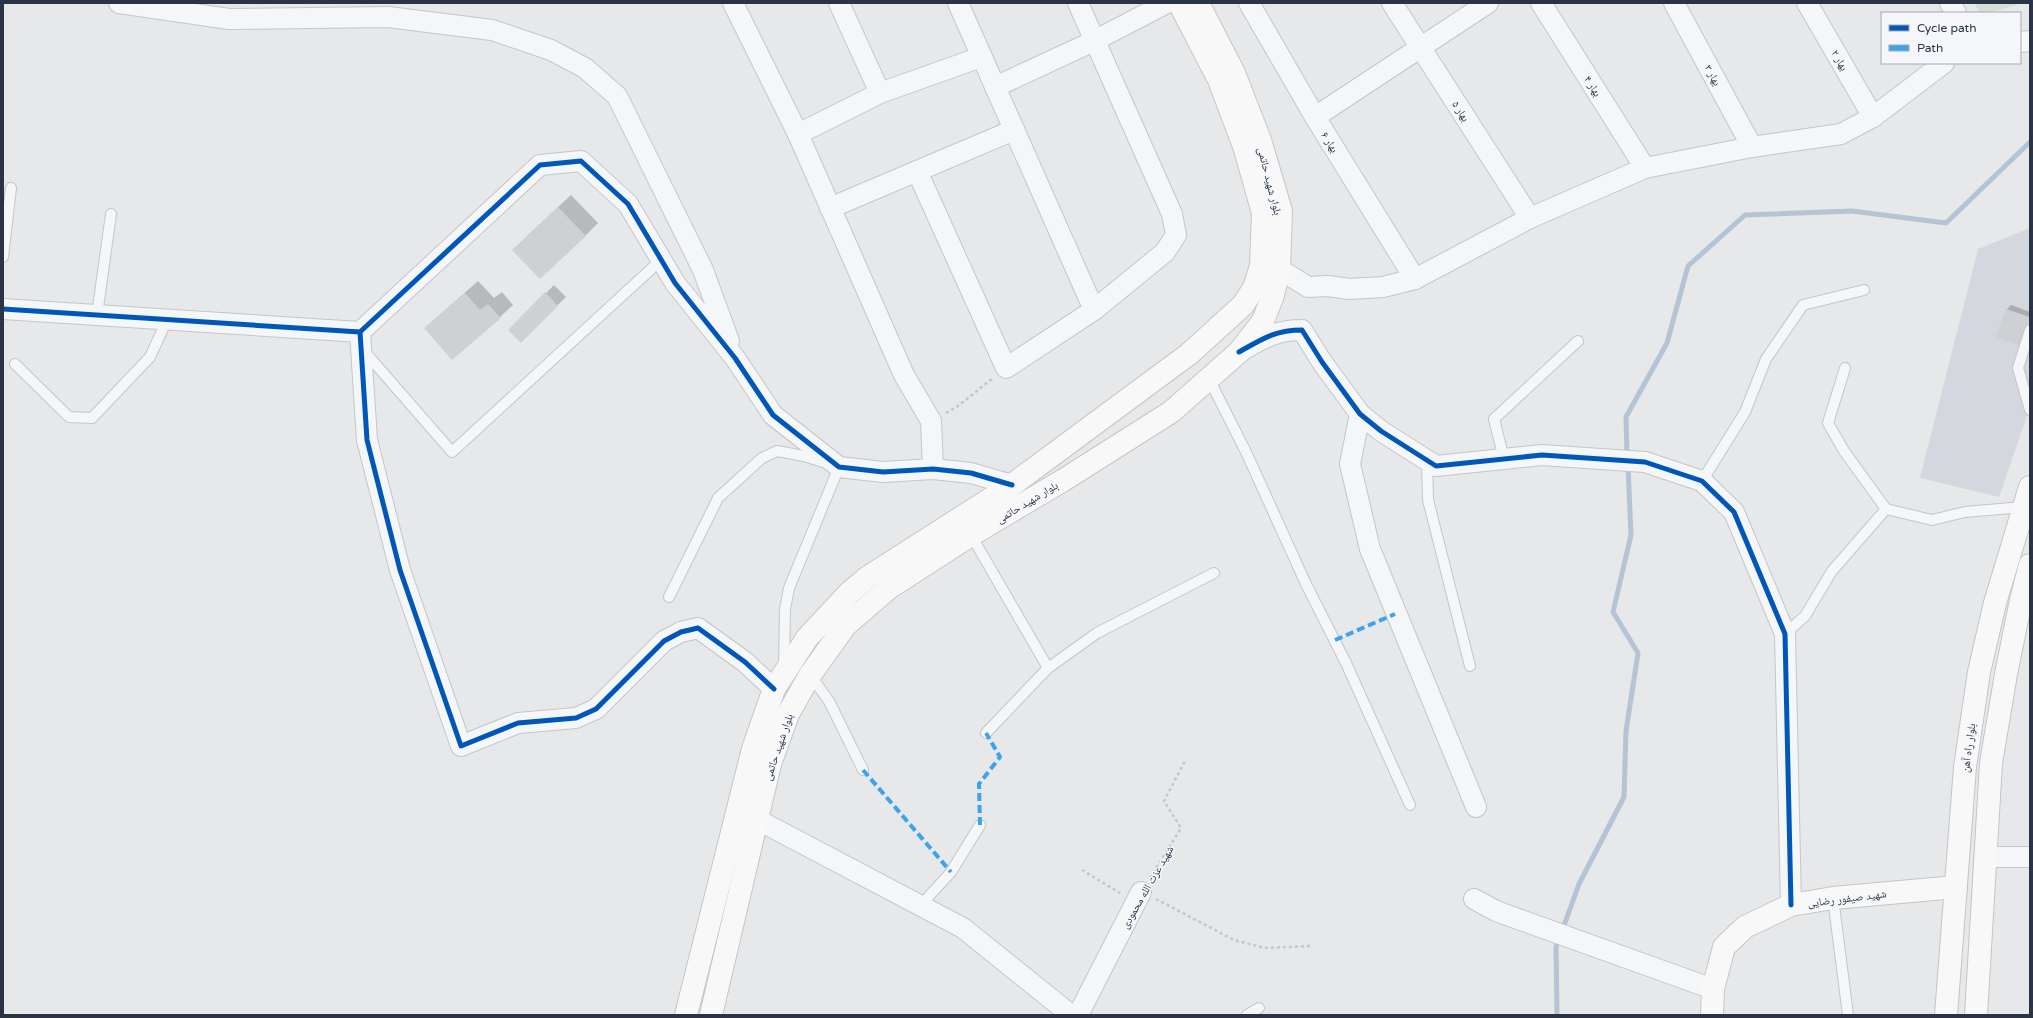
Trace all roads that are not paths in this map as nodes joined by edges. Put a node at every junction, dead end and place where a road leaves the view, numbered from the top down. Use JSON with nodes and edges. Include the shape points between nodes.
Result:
{"nodes":[{"id":1,"x":119,"y":3,"type":"edge"},
{"id":2,"x":733,"y":3,"type":"edge"},
{"id":3,"x":839,"y":3,"type":"edge"},
{"id":4,"x":958,"y":3,"type":"edge"},
{"id":5,"x":1078,"y":3,"type":"edge"},
{"id":6,"x":1167,"y":3,"type":"edge"},
{"id":7,"x":1179,"y":3,"type":"edge"},
{"id":8,"x":1198,"y":3,"type":"edge"},
{"id":9,"x":1249,"y":3,"type":"edge"},
{"id":10,"x":1392,"y":3,"type":"edge"},
{"id":11,"x":1488,"y":3,"type":"edge"},
{"id":12,"x":1541,"y":3,"type":"edge"},
{"id":13,"x":1674,"y":3,"type":"edge"},
{"id":14,"x":1807,"y":3,"type":"edge"},
{"id":15,"x":1950,"y":3,"type":"edge"},
{"id":16,"x":1955,"y":12,"type":"edge"},
{"id":17,"x":1094,"y":40,"type":"junction"},
{"id":18,"x":1420,"y":48,"type":"junction"},
{"id":19,"x":981,"y":58,"type":"junction"},
{"id":20,"x":1943,"y":64,"type":"edge"},
{"id":21,"x":995,"y":87,"type":"junction"},
{"id":22,"x":880,"y":93,"type":"junction"},
{"id":23,"x":1315,"y":117,"type":"junction"},
{"id":24,"x":1874,"y":117,"type":"junction"},
{"id":25,"x":1014,"y":130,"type":"junction"},
{"id":26,"x":798,"y":134,"type":"junction"},
{"id":27,"x":1752,"y":147,"type":"junction"},
{"id":28,"x":1645,"y":168,"type":"junction"},
{"id":29,"x":917,"y":171,"type":"junction"},
{"id":30,"x":11,"y":188,"type":"dead end"},
{"id":31,"x":830,"y":208,"type":"junction"},
{"id":32,"x":111,"y":214,"type":"dead end"},
{"id":33,"x":1530,"y":218,"type":"junction"},
{"id":34,"x":3,"y":257,"type":"edge"},
{"id":35,"x":662,"y":260,"type":"junction"},
{"id":36,"x":1279,"y":269,"type":"junction"},
{"id":37,"x":1415,"y":279,"type":"junction"},
{"id":38,"x":1864,"y":290,"type":"dead end"},
{"id":39,"x":3,"y":309,"type":"edge"},
{"id":40,"x":1094,"y":310,"type":"junction"},
{"id":41,"x":97,"y":315,"type":"junction"},
{"id":42,"x":167,"y":320,"type":"junction"},
{"id":43,"x":2030,"y":330,"type":"edge"},
{"id":44,"x":361,"y":340,"type":"junction"},
{"id":45,"x":1578,"y":341,"type":"dead end"},
{"id":46,"x":1239,"y":352,"type":"junction"},
{"id":47,"x":736,"y":358,"type":"junction"},
{"id":48,"x":15,"y":364,"type":"dead end"},
{"id":49,"x":1845,"y":368,"type":"dead end"},
{"id":50,"x":1209,"y":379,"type":"junction"},
{"id":51,"x":2030,"y":410,"type":"edge"},
{"id":52,"x":1360,"y":414,"type":"junction"},
{"id":53,"x":1504,"y":459,"type":"junction"},
{"id":54,"x":1427,"y":462,"type":"junction"},
{"id":55,"x":839,"y":467,"type":"junction"},
{"id":56,"x":933,"y":469,"type":"junction"},
{"id":57,"x":1702,"y":481,"type":"junction"},
{"id":58,"x":1012,"y":485,"type":"junction"},
{"id":59,"x":2030,"y":487,"type":"edge"},
{"id":60,"x":1022,"y":505,"type":"junction"},
{"id":61,"x":2023,"y":507,"type":"junction"},
{"id":62,"x":1886,"y":509,"type":"junction"},
{"id":63,"x":971,"y":535,"type":"junction"},
{"id":64,"x":2030,"y":565,"type":"edge"},
{"id":65,"x":1214,"y":572,"type":"dead end"},
{"id":66,"x":669,"y":597,"type":"dead end"},
{"id":67,"x":1785,"y":634,"type":"junction"},
{"id":68,"x":1470,"y":666,"type":"dead end"},
{"id":69,"x":1048,"y":668,"type":"junction"},
{"id":70,"x":810,"y":675,"type":"junction"},
{"id":71,"x":779,"y":681,"type":"junction"},
{"id":72,"x":986,"y":733,"type":"dead end"},
{"id":73,"x":863,"y":770,"type":"dead end"},
{"id":74,"x":1410,"y":805,"type":"dead end"},
{"id":75,"x":1476,"y":807,"type":"dead end"},
{"id":76,"x":746,"y":815,"type":"junction"},
{"id":77,"x":980,"y":825,"type":"dead end"},
{"id":78,"x":1985,"y":857,"type":"junction"},
{"id":79,"x":2030,"y":857,"type":"edge"},
{"id":80,"x":1956,"y":887,"type":"junction"},
{"id":81,"x":1138,"y":897,"type":"road end"},
{"id":82,"x":1833,"y":898,"type":"junction"},
{"id":83,"x":1474,"y":899,"type":"dead end"},
{"id":84,"x":1791,"y":905,"type":"junction"},
{"id":85,"x":920,"y":906,"type":"junction"},
{"id":86,"x":1713,"y":989,"type":"junction"},
{"id":87,"x":1259,"y":1008,"type":"dead end"},
{"id":88,"x":686,"y":1015,"type":"edge"},
{"id":89,"x":711,"y":1015,"type":"edge"},
{"id":90,"x":1071,"y":1015,"type":"edge"},
{"id":91,"x":1078,"y":1015,"type":"edge"},
{"id":92,"x":1247,"y":1015,"type":"edge"},
{"id":93,"x":1712,"y":1015,"type":"edge"},
{"id":94,"x":1848,"y":1015,"type":"edge"},
{"id":95,"x":1946,"y":1015,"type":"edge"},
{"id":96,"x":1976,"y":1015,"type":"edge"}],
"edges":[{"from":1,"to":47,"type":"street","via":[[229,19],[388,17],[492,30],[551,50],[585,68],[617,96],[703,270]]},
{"from":2,"to":26,"type":"street"},
{"from":3,"to":22,"type":"street"},
{"from":4,"to":19,"type":"street"},
{"from":5,"to":17,"type":"street"},
{"from":6,"to":17,"type":"street"},
{"from":7,"to":58,"type":"main road","name":"بلوار شهید حاتمی","via":[[1219,80],[1244,146],[1263,213],[1261,266],[1254,288],[1244,304],[1189,354]]},
{"from":8,"to":36,"type":"main road","name":"بلوار شهید حاتمی","via":[[1234,73],[1260,140],[1280,211]]},
{"from":9,"to":23,"type":"street","name":"بهار ۶"},
{"from":10,"to":18,"type":"street","name":"بهار ۵"},
{"from":11,"to":18,"type":"street"},
{"from":12,"to":28,"type":"street","name":"بهار ۴"},
{"from":13,"to":27,"type":"street","name":"بهار ۳"},
{"from":14,"to":24,"type":"street","name":"بهار ۲"},
{"from":15,"to":16,"type":"street"},
{"from":17,"to":21,"type":"street"},
{"from":17,"to":40,"type":"street","via":[[1172,214],[1176,235],[1165,252]]},
{"from":18,"to":23,"type":"street"},
{"from":18,"to":33,"type":"street","name":"بهار ۵"},
{"from":19,"to":21,"type":"street"},
{"from":19,"to":22,"type":"street"},
{"from":20,"to":24,"type":"street"},
{"from":21,"to":25,"type":"street"},
{"from":22,"to":26,"type":"street"},
{"from":23,"to":37,"type":"street","name":"بهار ۶"},
{"from":24,"to":27,"type":"street","via":[[1841,134]]},
{"from":25,"to":29,"type":"street"},
{"from":25,"to":40,"type":"street"},
{"from":26,"to":31,"type":"street"},
{"from":27,"to":28,"type":"street"},
{"from":28,"to":33,"type":"street"},
{"from":29,"to":31,"type":"street"},
{"from":29,"to":40,"type":"street","via":[[1006,368]]},
{"from":30,"to":34,"type":"lane"},
{"from":31,"to":56,"type":"street","via":[[904,375],[931,421]]},
{"from":32,"to":41,"type":"lane"},
{"from":33,"to":37,"type":"street"},
{"from":35,"to":44,"type":"street","via":[[628,204],[581,161],[540,165]]},
{"from":35,"to":44,"type":"lane","via":[[452,452]]},
{"from":35,"to":47,"type":"street","via":[[675,283]]},
{"from":36,"to":37,"type":"street","via":[[1308,287],[1383,287]]},
{"from":36,"to":46,"type":"main road","name":"بلوار شهید حاتمی","via":[[1263,321]]},
{"from":38,"to":57,"type":"lane","via":[[1803,305],[1766,359],[1745,412]]},
{"from":39,"to":41,"type":"street"},
{"from":41,"to":42,"type":"street"},
{"from":42,"to":44,"type":"street"},
{"from":42,"to":48,"type":"lane","via":[[150,357],[92,418],[69,417]]},
{"from":43,"to":51,"type":"lane","via":[[2018,368]]},
{"from":44,"to":71,"type":"street","via":[[370,456],[400,570],[461,746],[518,723],[576,718],[596,709],[664,641],[681,632],[698,628],[745,662]]},
{"from":45,"to":53,"type":"lane","via":[[1494,419]]},
{"from":46,"to":50,"type":"main road","name":"بلوار شهید حاتمی"},
{"from":46,"to":52,"type":"street","via":[[1271,334],[1285,330],[1302,330]]},
{"from":47,"to":55,"type":"street","via":[[773,415]]},
{"from":49,"to":62,"type":"lane","via":[[1828,423],[1844,451]]},
{"from":50,"to":60,"type":"main road","name":"بلوار شهید حاتمی","via":[[1171,412]]},
{"from":50,"to":74,"type":"lane","via":[[1246,452],[1306,584],[1346,662]]},
{"from":52,"to":54,"type":"street"},
{"from":52,"to":75,"type":"street","via":[[1350,464],[1370,549]]},
{"from":53,"to":54,"type":"street","via":[[1436,466]]},
{"from":53,"to":57,"type":"street","via":[[1542,455],[1645,462]]},
{"from":54,"to":68,"type":"lane","via":[[1428,500]]},
{"from":55,"to":56,"type":"street","via":[[883,472]]},
{"from":55,"to":66,"type":"lane","via":[[777,451],[762,458],[718,498]]},
{"from":55,"to":71,"type":"lane","via":[[789,588]]},
{"from":56,"to":58,"type":"street","via":[[971,473]]},
{"from":57,"to":67,"type":"street","via":[[1734,512]]},
{"from":58,"to":60,"type":"main road"},
{"from":58,"to":71,"type":"main road","name":"بلوار شهید حاتمی","via":[[868,577],[849,593],[807,638]]},
{"from":59,"to":61,"type":"main road","name":"بلوار راه آهن"},
{"from":60,"to":63,"type":"main road","name":"بلوار شهید حاتمی"},
{"from":61,"to":62,"type":"lane","via":[[1965,512],[1932,520]]},
{"from":61,"to":80,"type":"main road","name":"بلوار راه آهن","via":[[1995,603],[1979,672],[1965,767]]},
{"from":62,"to":67,"type":"lane","via":[[1832,570],[1805,616]]},
{"from":63,"to":69,"type":"lane"},
{"from":63,"to":70,"type":"main road","name":"بلوار شهید حاتمی","via":[[889,588],[845,626]]},
{"from":64,"to":78,"type":"main road","via":[[2006,674],[1991,763]]},
{"from":65,"to":69,"type":"lane","via":[[1097,633]]},
{"from":67,"to":84,"type":"street"},
{"from":69,"to":72,"type":"lane"},
{"from":70,"to":73,"type":"lane","via":[[829,700]]},
{"from":70,"to":76,"type":"main road","name":"بلوار شهید حاتمی","via":[[788,714],[770,764]]},
{"from":71,"to":76,"type":"main road","name":"بلوار شهید حاتمی","via":[[753,749]]},
{"from":76,"to":85,"type":"street"},
{"from":76,"to":88,"type":"main road","name":"بلوار شهید حاتمی"},
{"from":76,"to":89,"type":"main road","name":"بلوار شهید حاتمی"},
{"from":77,"to":85,"type":"lane","via":[[950,872]]},
{"from":78,"to":79,"type":"street"},
{"from":78,"to":96,"type":"main road"},
{"from":80,"to":82,"type":"main road","name":"شهید صیفور رضایی"},
{"from":80,"to":95,"type":"main road","name":"بلوار راه آهن"},
{"from":81,"to":91,"type":"street","name":"شهید عزت الله محمودی"},
{"from":82,"to":84,"type":"main road","name":"شهید صیفور رضایی"},
{"from":82,"to":94,"type":"lane"},
{"from":83,"to":86,"type":"street","via":[[1496,911]]},
{"from":84,"to":86,"type":"main road","name":"شهید صیفور رضایی","via":[[1745,927],[1724,947]]},
{"from":85,"to":90,"type":"street","via":[[963,928]]},
{"from":86,"to":93,"type":"main road","name":"شهید صیفور رضایی"},
{"from":87,"to":92,"type":"lane"}]}
